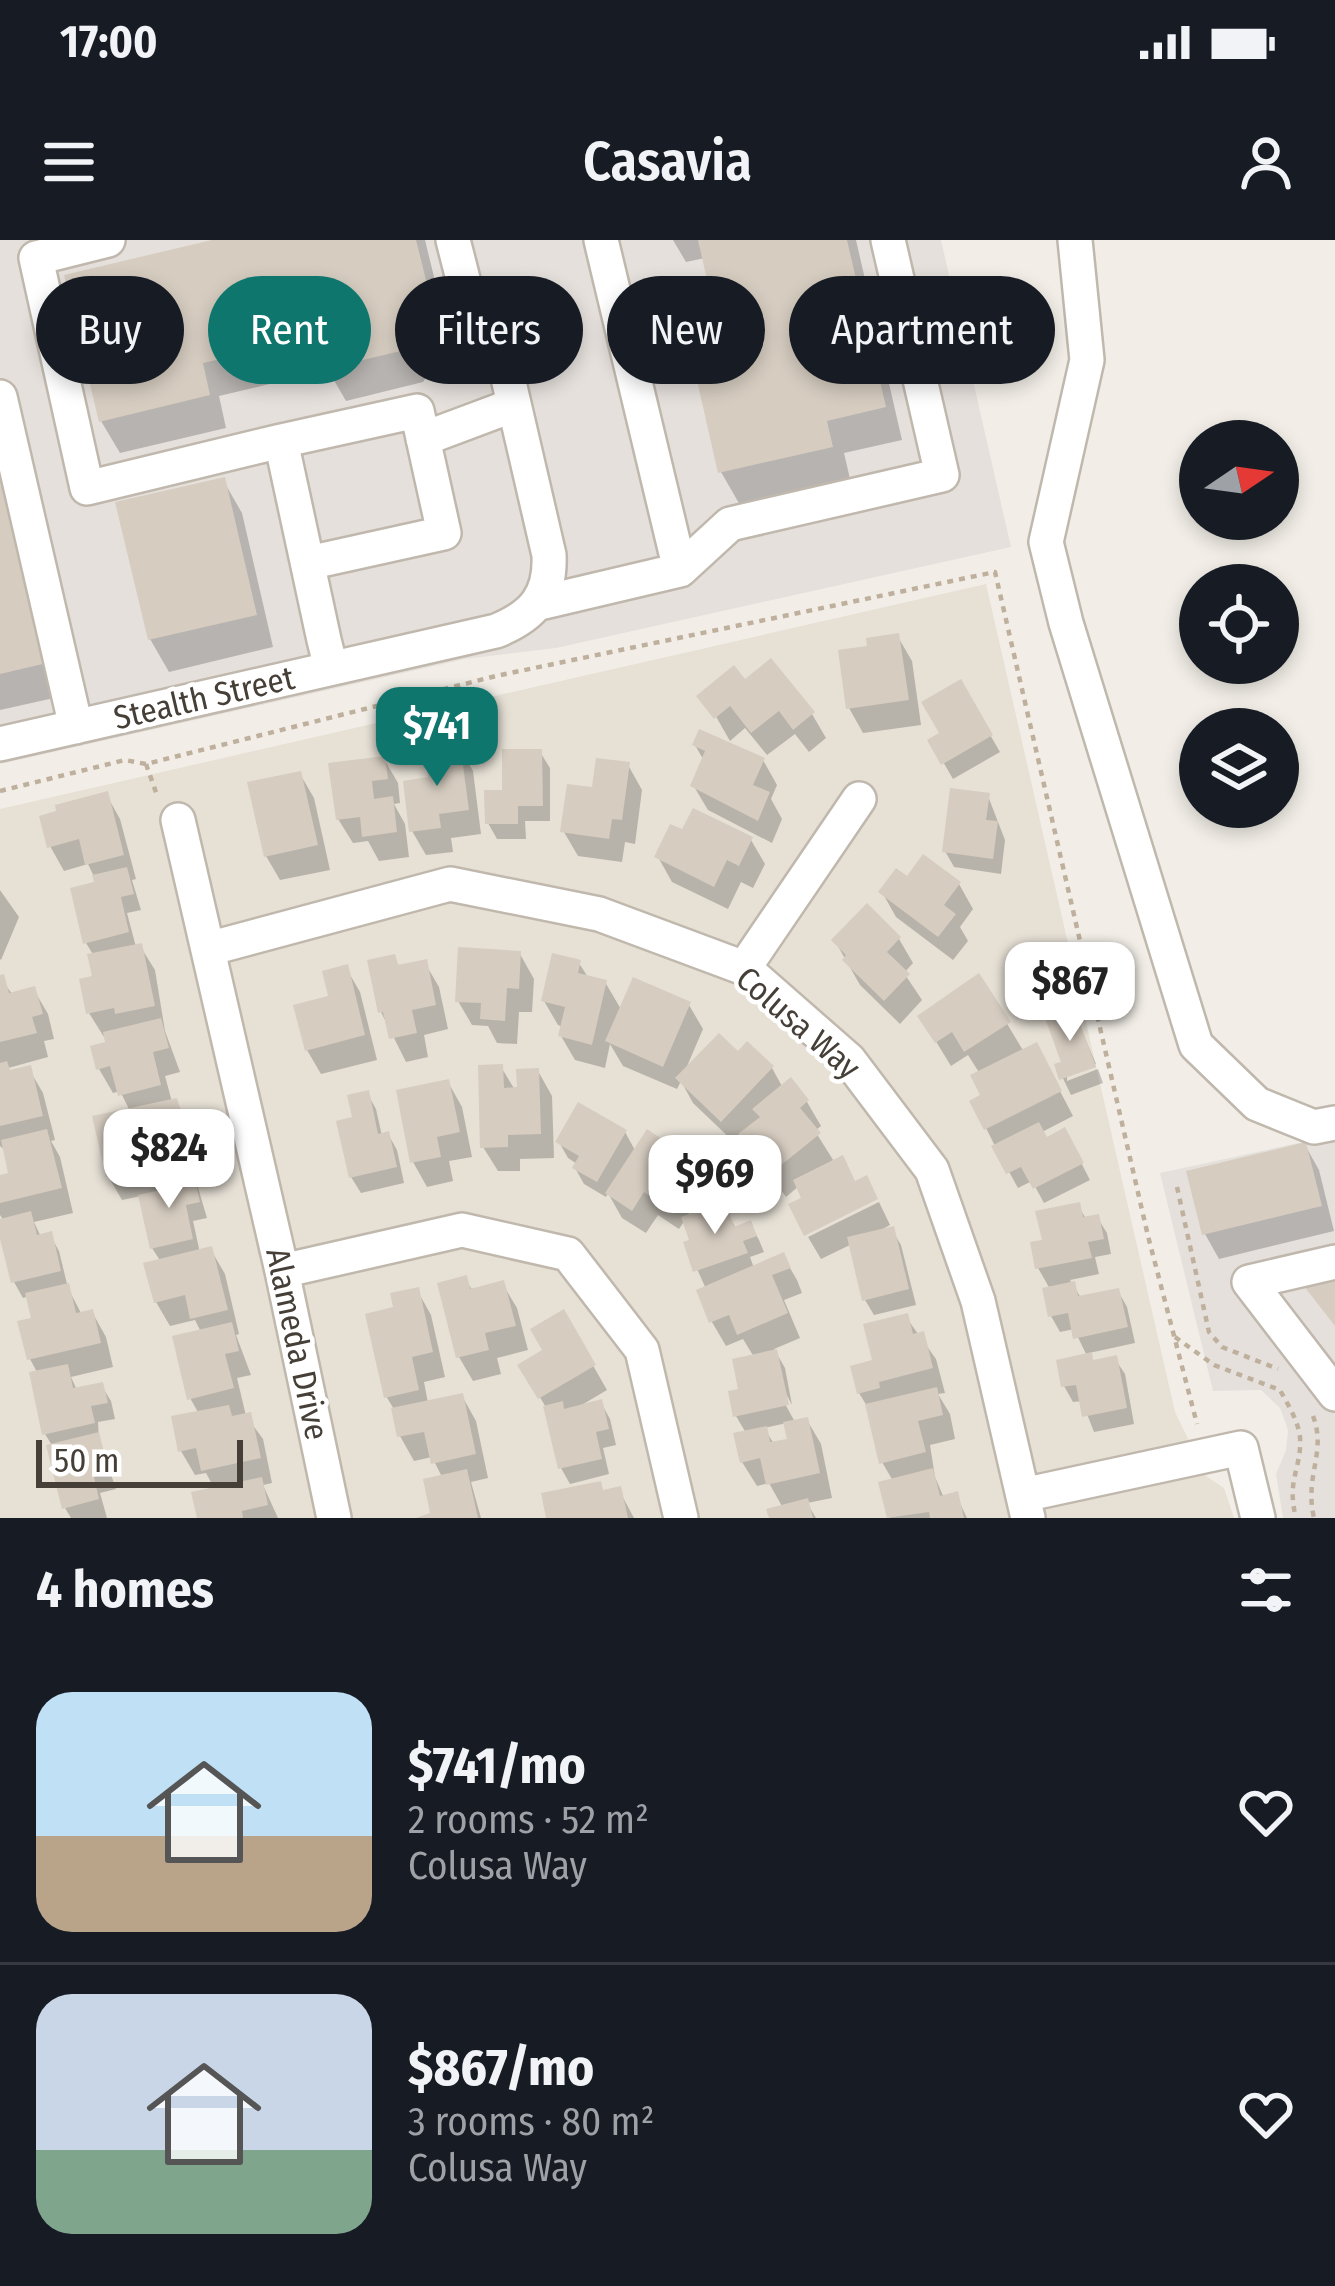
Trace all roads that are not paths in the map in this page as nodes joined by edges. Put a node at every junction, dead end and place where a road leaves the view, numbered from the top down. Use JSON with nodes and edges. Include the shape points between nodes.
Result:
{"nodes":[{"id":1,"x":108,"y":240,"type":"edge"},
{"id":2,"x":453,"y":240,"type":"edge"},
{"id":3,"x":601,"y":240,"type":"edge"},
{"id":4,"x":888,"y":240,"type":"edge"},
{"id":5,"x":1075,"y":240,"type":"edge"},
{"id":6,"x":0,"y":397,"type":"edge"},
{"id":7,"x":514,"y":405,"type":"junction"},
{"id":8,"x":423,"y":440,"type":"junction"},
{"id":9,"x":281,"y":441,"type":"junction"},
{"id":10,"x":308,"y":563,"type":"junction"},
{"id":11,"x":680,"y":570,"type":"junction"},
{"id":12,"x":540,"y":603,"type":"junction"},
{"id":13,"x":331,"y":668,"type":"junction"},
{"id":14,"x":76,"y":727,"type":"junction"},
{"id":15,"x":0,"y":744,"type":"edge"},
{"id":16,"x":859,"y":799,"type":"dead end"},
{"id":17,"x":178,"y":820,"type":"dead end"},
{"id":18,"x":208,"y":949,"type":"junction"},
{"id":19,"x":743,"y":968,"type":"junction"},
{"id":20,"x":1335,"y":1123,"type":"edge"},
{"id":21,"x":1335,"y":1262,"type":"edge"},
{"id":22,"x":282,"y":1271,"type":"junction"},
{"id":23,"x":1321,"y":1399,"type":"edge"},
{"id":24,"x":1025,"y":1507,"type":"edge"},
{"id":25,"x":334,"y":1518,"type":"edge"},
{"id":26,"x":681,"y":1518,"type":"edge"},
{"id":27,"x":1258,"y":1518,"type":"edge"}],
"edges":[{"from":1,"to":9,"type":"street","via":[[36,258],[87,488]]},
{"from":2,"to":7,"type":"street","via":[[475,326],[505,365]]},
{"from":3,"to":11,"type":"street"},
{"from":4,"to":11,"type":"street","via":[[942,475],[730,524]]},
{"from":5,"to":20,"type":"street","via":[[1088,360],[1046,542],[1066,622],[1196,1045],[1257,1104],[1314,1127]]},
{"from":6,"to":14,"type":"street"},
{"from":7,"to":8,"type":"street"},
{"from":7,"to":12,"type":"street","via":[[549,555]]},
{"from":8,"to":9,"type":"street","via":[[417,411]]},
{"from":8,"to":10,"type":"street","via":[[444,533]]},
{"from":9,"to":10,"type":"street"},
{"from":10,"to":13,"type":"street"},
{"from":11,"to":12,"type":"street","name":"Stealth Street"},
{"from":12,"to":13,"type":"street","name":"Stealth Street","via":[[496,631]]},
{"from":13,"to":14,"type":"street","name":"Stealth Street"},
{"from":14,"to":15,"type":"street","name":"Stealth Street"},
{"from":16,"to":19,"type":"street"},
{"from":17,"to":18,"type":"street","name":"Alameda Drive"},
{"from":18,"to":19,"type":"street","name":"Colusa Way","via":[[450,884],[599,914]]},
{"from":18,"to":22,"type":"street","name":"Alameda Drive"},
{"from":19,"to":24,"type":"street","name":"Colusa Way","via":[[849,1060],[932,1170],[978,1301]]},
{"from":21,"to":23,"type":"street","via":[[1249,1282]]},
{"from":22,"to":25,"type":"street","name":"Alameda Drive"},
{"from":22,"to":26,"type":"street","via":[[462,1230],[568,1254],[642,1350]]},
{"from":24,"to":27,"type":"street","via":[[1241,1448]]}]}
